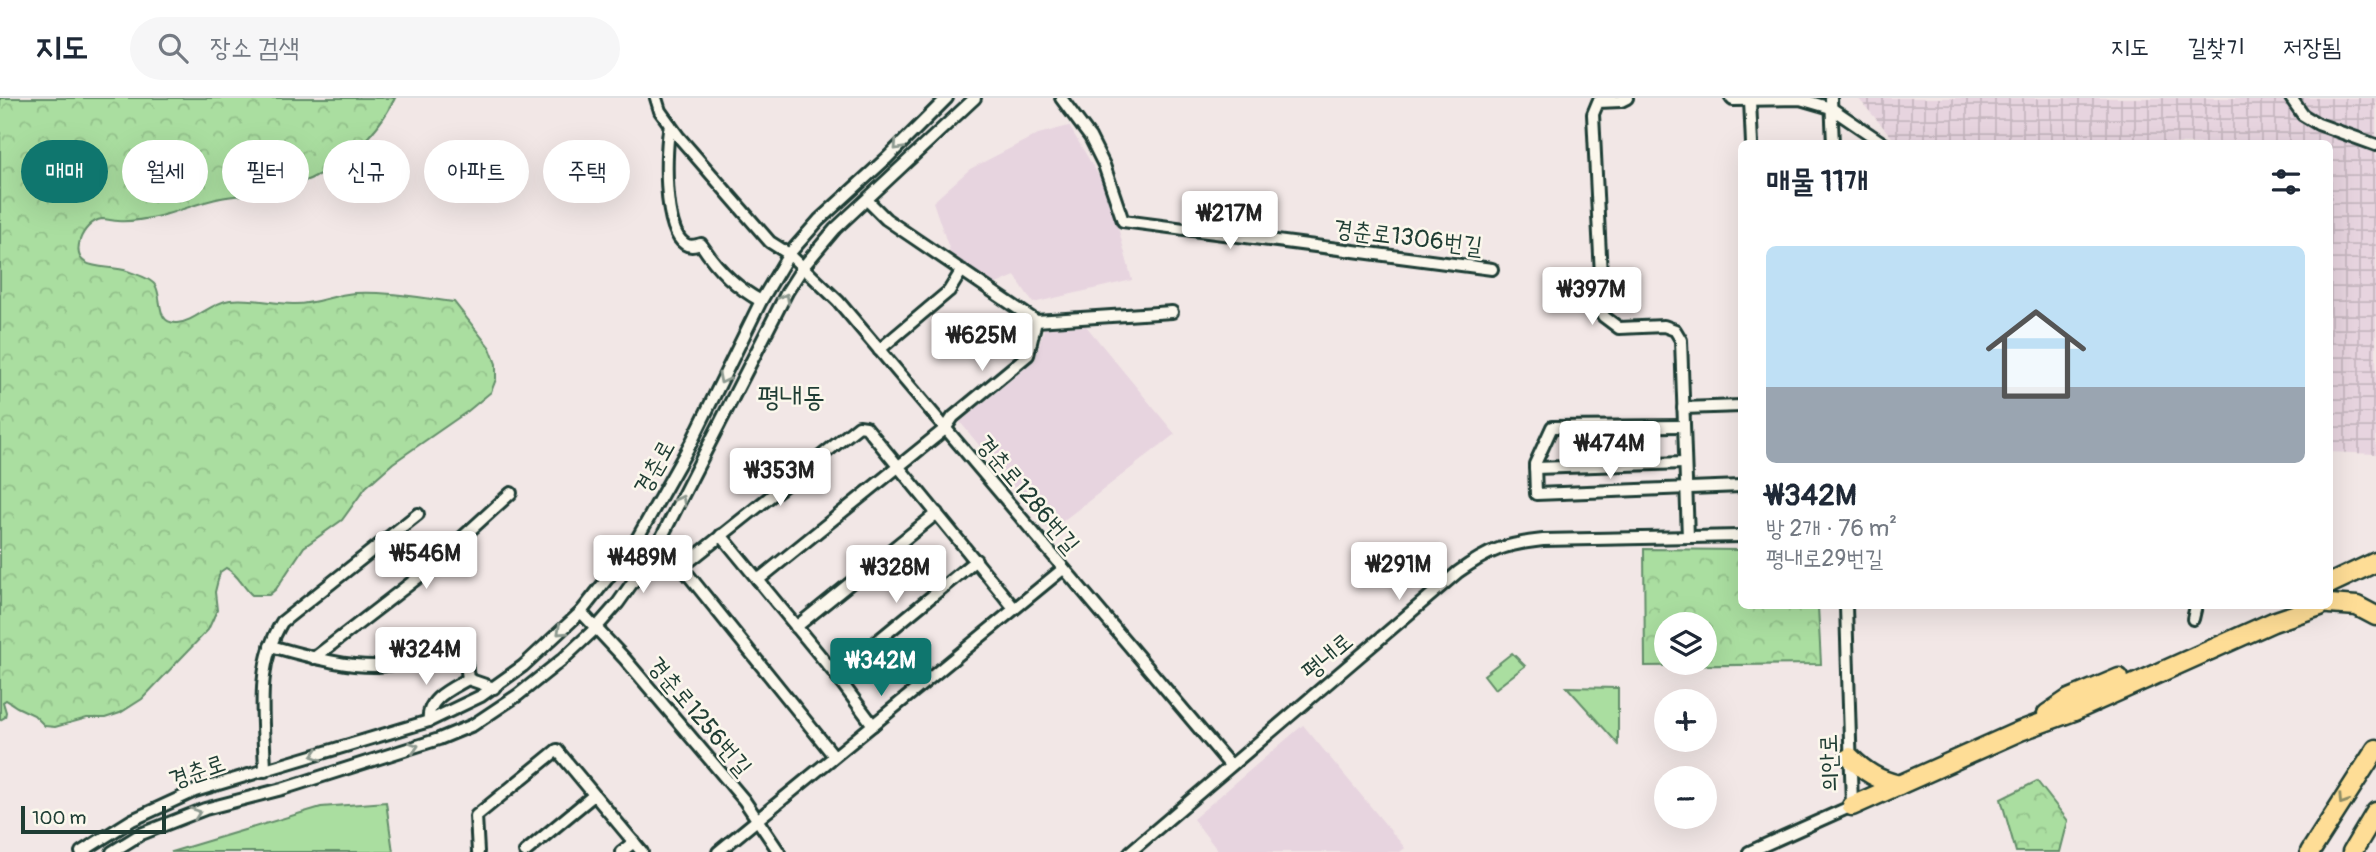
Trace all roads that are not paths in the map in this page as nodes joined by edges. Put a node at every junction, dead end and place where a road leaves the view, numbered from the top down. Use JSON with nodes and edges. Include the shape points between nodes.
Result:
{"nodes":[{"id":1,"x":656,"y":98,"type":"edge"},
{"id":2,"x":947,"y":98,"type":"edge"},
{"id":3,"x":975,"y":98,"type":"edge"},
{"id":4,"x":1060,"y":98,"type":"edge"},
{"id":5,"x":1627,"y":98,"type":"edge"},
{"id":6,"x":1731,"y":98,"type":"edge"},
{"id":7,"x":2291,"y":98,"type":"edge"},
{"id":8,"x":1750,"y":100,"type":"edge"},
{"id":9,"x":1831,"y":103,"type":"edge"},
{"id":10,"x":670,"y":125,"type":"junction"},
{"id":11,"x":1752,"y":140,"type":"edge"},
{"id":12,"x":1833,"y":140,"type":"edge"},
{"id":13,"x":1879,"y":140,"type":"edge"},
{"id":14,"x":2376,"y":145,"type":"edge"},
{"id":15,"x":867,"y":200,"type":"junction"},
{"id":16,"x":789,"y":254,"type":"junction"},
{"id":17,"x":803,"y":267,"type":"junction"},
{"id":18,"x":1492,"y":269,"type":"dead end"},
{"id":19,"x":962,"y":270,"type":"junction"},
{"id":20,"x":761,"y":301,"type":"junction"},
{"id":21,"x":1172,"y":312,"type":"dead end"},
{"id":22,"x":1037,"y":321,"type":"junction"},
{"id":23,"x":879,"y":350,"type":"junction"},
{"id":24,"x":1738,"y":407,"type":"edge"},
{"id":25,"x":1683,"y":408,"type":"junction"},
{"id":26,"x":1684,"y":426,"type":"junction"},
{"id":27,"x":945,"y":429,"type":"junction"},
{"id":28,"x":1684,"y":463,"type":"junction"},
{"id":29,"x":899,"y":467,"type":"junction"},
{"id":30,"x":1535,"y":468,"type":"junction"},
{"id":31,"x":1738,"y":486,"type":"edge"},
{"id":32,"x":1686,"y":489,"type":"junction"},
{"id":33,"x":511,"y":493,"type":"dead end"},
{"id":34,"x":937,"y":513,"type":"junction"},
{"id":35,"x":418,"y":514,"type":"dead end"},
{"id":36,"x":721,"y":535,"type":"junction"},
{"id":37,"x":1738,"y":536,"type":"edge"},
{"id":38,"x":1688,"y":537,"type":"junction"},
{"id":39,"x":976,"y":560,"type":"junction"},
{"id":40,"x":2376,"y":562,"type":"edge"},
{"id":41,"x":1063,"y":569,"type":"junction"},
{"id":42,"x":758,"y":580,"type":"junction"},
{"id":43,"x":2333,"y":582,"type":"edge"},
{"id":44,"x":2333,"y":604,"type":"edge"},
{"id":45,"x":1014,"y":608,"type":"junction"},
{"id":46,"x":1846,"y":609,"type":"edge"},
{"id":47,"x":2195,"y":609,"type":"edge"},
{"id":48,"x":2277,"y":609,"type":"edge"},
{"id":49,"x":2311,"y":609,"type":"edge"},
{"id":50,"x":581,"y":612,"type":"junction"},
{"id":51,"x":2376,"y":616,"type":"edge"},
{"id":52,"x":2193,"y":619,"type":"dead end"},
{"id":53,"x":796,"y":627,"type":"junction"},
{"id":54,"x":596,"y":628,"type":"junction"},
{"id":55,"x":270,"y":646,"type":"junction"},
{"id":56,"x":314,"y":658,"type":"junction"},
{"id":57,"x":836,"y":675,"type":"junction"},
{"id":58,"x":468,"y":678,"type":"junction"},
{"id":59,"x":494,"y":688,"type":"junction"},
{"id":60,"x":429,"y":721,"type":"junction"},
{"id":61,"x":873,"y":725,"type":"junction"},
{"id":62,"x":2020,"y":731,"type":"junction"},
{"id":63,"x":2376,"y":749,"type":"edge"},
{"id":64,"x":834,"y":756,"type":"junction"},
{"id":65,"x":1850,"y":757,"type":"junction"},
{"id":66,"x":1230,"y":765,"type":"junction"},
{"id":67,"x":265,"y":771,"type":"junction"},
{"id":68,"x":1899,"y":785,"type":"junction"},
{"id":69,"x":594,"y":795,"type":"junction"},
{"id":70,"x":1852,"y":806,"type":"junction"},
{"id":71,"x":2376,"y":813,"type":"edge"},
{"id":72,"x":758,"y":820,"type":"junction"},
{"id":73,"x":634,"y":842,"type":"junction"},
{"id":74,"x":81,"y":852,"type":"edge"},
{"id":75,"x":112,"y":852,"type":"edge"},
{"id":76,"x":478,"y":852,"type":"edge"},
{"id":77,"x":525,"y":852,"type":"edge"},
{"id":78,"x":621,"y":852,"type":"edge"},
{"id":79,"x":642,"y":852,"type":"edge"},
{"id":80,"x":718,"y":852,"type":"edge"},
{"id":81,"x":779,"y":852,"type":"edge"},
{"id":82,"x":1130,"y":852,"type":"edge"},
{"id":83,"x":1749,"y":852,"type":"edge"},
{"id":84,"x":2310,"y":852,"type":"edge"},
{"id":85,"x":2352,"y":852,"type":"edge"}],
"edges":[{"from":1,"to":10,"type":"street","name":"경춘로1286번길"},
{"from":2,"to":16,"type":"street","name":"경춘로","one_way":true},
{"from":3,"to":15,"type":"street","name":"경춘로"},
{"from":4,"to":18,"type":"street","name":"경춘로1306번길","via":[[1100,156],[1123,221]]},
{"from":5,"to":25,"type":"street","via":[[1598,102],[1593,114],[1603,316],[1619,328],[1664,326],[1675,330],[1681,341]]},
{"from":6,"to":8,"type":"street"},
{"from":7,"to":14,"type":"street","via":[[2303,115],[2318,124]]},
{"from":8,"to":9,"type":"street"},
{"from":8,"to":11,"type":"street"},
{"from":9,"to":12,"type":"street"},
{"from":9,"to":13,"type":"street"},
{"from":10,"to":16,"type":"street","name":"경춘로1286번길","via":[[770,242]]},
{"from":10,"to":20,"type":"street","via":[[668,192],[679,237],[691,246],[702,243],[719,270]]},
{"from":15,"to":17,"type":"street","name":"경춘로"},
{"from":15,"to":19,"type":"street","via":[[886,219]]},
{"from":16,"to":17,"type":"street","name":"경춘로1286번길"},
{"from":16,"to":20,"type":"street","name":"경춘로"},
{"from":17,"to":23,"type":"street","name":"경춘로1286번길"},
{"from":54,"to":17,"type":"street","name":"경춘로","one_way":true,"via":[[654,552]]},
{"from":19,"to":22,"type":"street"},
{"from":19,"to":23,"type":"street","via":[[949,291]]},
{"from":20,"to":50,"type":"street","name":"경춘로","one_way":true,"via":[[691,443],[633,546]]},
{"from":21,"to":22,"type":"street"},
{"from":22,"to":27,"type":"street","via":[[1028,355],[953,417]]},
{"from":23,"to":27,"type":"street","name":"경춘로1286번길"},
{"from":24,"to":25,"type":"street"},
{"from":25,"to":26,"type":"street"},
{"from":26,"to":28,"type":"street"},
{"from":26,"to":30,"type":"street","via":[[1552,428]]},
{"from":27,"to":29,"type":"street"},
{"from":27,"to":41,"type":"street","name":"경춘로1286번길"},
{"from":28,"to":30,"type":"street"},
{"from":28,"to":32,"type":"street"},
{"from":29,"to":34,"type":"street"},
{"from":29,"to":36,"type":"street","via":[[866,427],[859,426]]},
{"from":29,"to":42,"type":"street"},
{"from":30,"to":32,"type":"street","via":[[1536,494]]},
{"from":31,"to":32,"type":"street"},
{"from":32,"to":38,"type":"street"},
{"from":33,"to":56,"type":"street","via":[[420,576]]},
{"from":34,"to":39,"type":"street"},
{"from":34,"to":53,"type":"street"},
{"from":35,"to":55,"type":"street","via":[[282,622]]},
{"from":36,"to":42,"type":"street"},
{"from":36,"to":64,"type":"street","via":[[682,567]]},
{"from":37,"to":38,"type":"street","name":"평내로"},
{"from":38,"to":66,"type":"street","name":"평내로","via":[[1543,540],[1495,548],[1458,572]]},
{"from":39,"to":45,"type":"street"},
{"from":39,"to":57,"type":"street"},
{"from":40,"to":43,"type":"highway"},
{"from":41,"to":45,"type":"street"},
{"from":41,"to":66,"type":"street","name":"경춘로1286번길"},
{"from":42,"to":53,"type":"street"},
{"from":44,"to":51,"type":"highway","via":[[2357,606]]},
{"from":45,"to":61,"type":"street"},
{"from":46,"to":65,"type":"street","name":"의안로"},
{"from":47,"to":52,"type":"street"},
{"from":48,"to":62,"type":"highway","via":[[2069,699]]},
{"from":49,"to":62,"type":"highway"},
{"from":50,"to":54,"type":"street","name":"경춘로1256번길"},
{"from":50,"to":59,"type":"street","name":"경춘로","one_way":true},
{"from":53,"to":57,"type":"street"},
{"from":54,"to":72,"type":"street","name":"경춘로1256번길"},
{"from":75,"to":54,"type":"street","name":"경춘로","one_way":true,"via":[[141,834],[205,810],[472,725],[518,695]]},
{"from":55,"to":56,"type":"street"},
{"from":55,"to":67,"type":"street","via":[[262,676]]},
{"from":56,"to":58,"type":"street","via":[[379,666],[452,652],[465,655]]},
{"from":57,"to":61,"type":"street"},
{"from":58,"to":59,"type":"street"},
{"from":58,"to":60,"type":"street","via":[[434,701]]},
{"from":59,"to":60,"type":"street","name":"경춘로"},
{"from":60,"to":67,"type":"street","name":"경춘로","one_way":true},
{"from":61,"to":64,"type":"street"},
{"from":62,"to":68,"type":"highway"},
{"from":63,"to":84,"type":"highway","one_way":true},
{"from":64,"to":72,"type":"street"},
{"from":65,"to":68,"type":"highway","via":[[1880,780]]},
{"from":65,"to":70,"type":"street","name":"의안로"},
{"from":66,"to":82,"type":"street","name":"평내로"},
{"from":67,"to":74,"type":"street","name":"경춘로","via":[[195,791],[132,820]]},
{"from":68,"to":70,"type":"highway"},
{"from":69,"to":73,"type":"street"},
{"from":69,"to":76,"type":"street","via":[[557,750],[476,816]]},
{"from":69,"to":77,"type":"street"},
{"from":70,"to":83,"type":"street","name":"의안로"},
{"from":71,"to":85,"type":"highway"},
{"from":72,"to":80,"type":"street"},
{"from":72,"to":81,"type":"street","name":"경춘로1256번길"},
{"from":73,"to":78,"type":"street"},
{"from":73,"to":79,"type":"street"}]}
